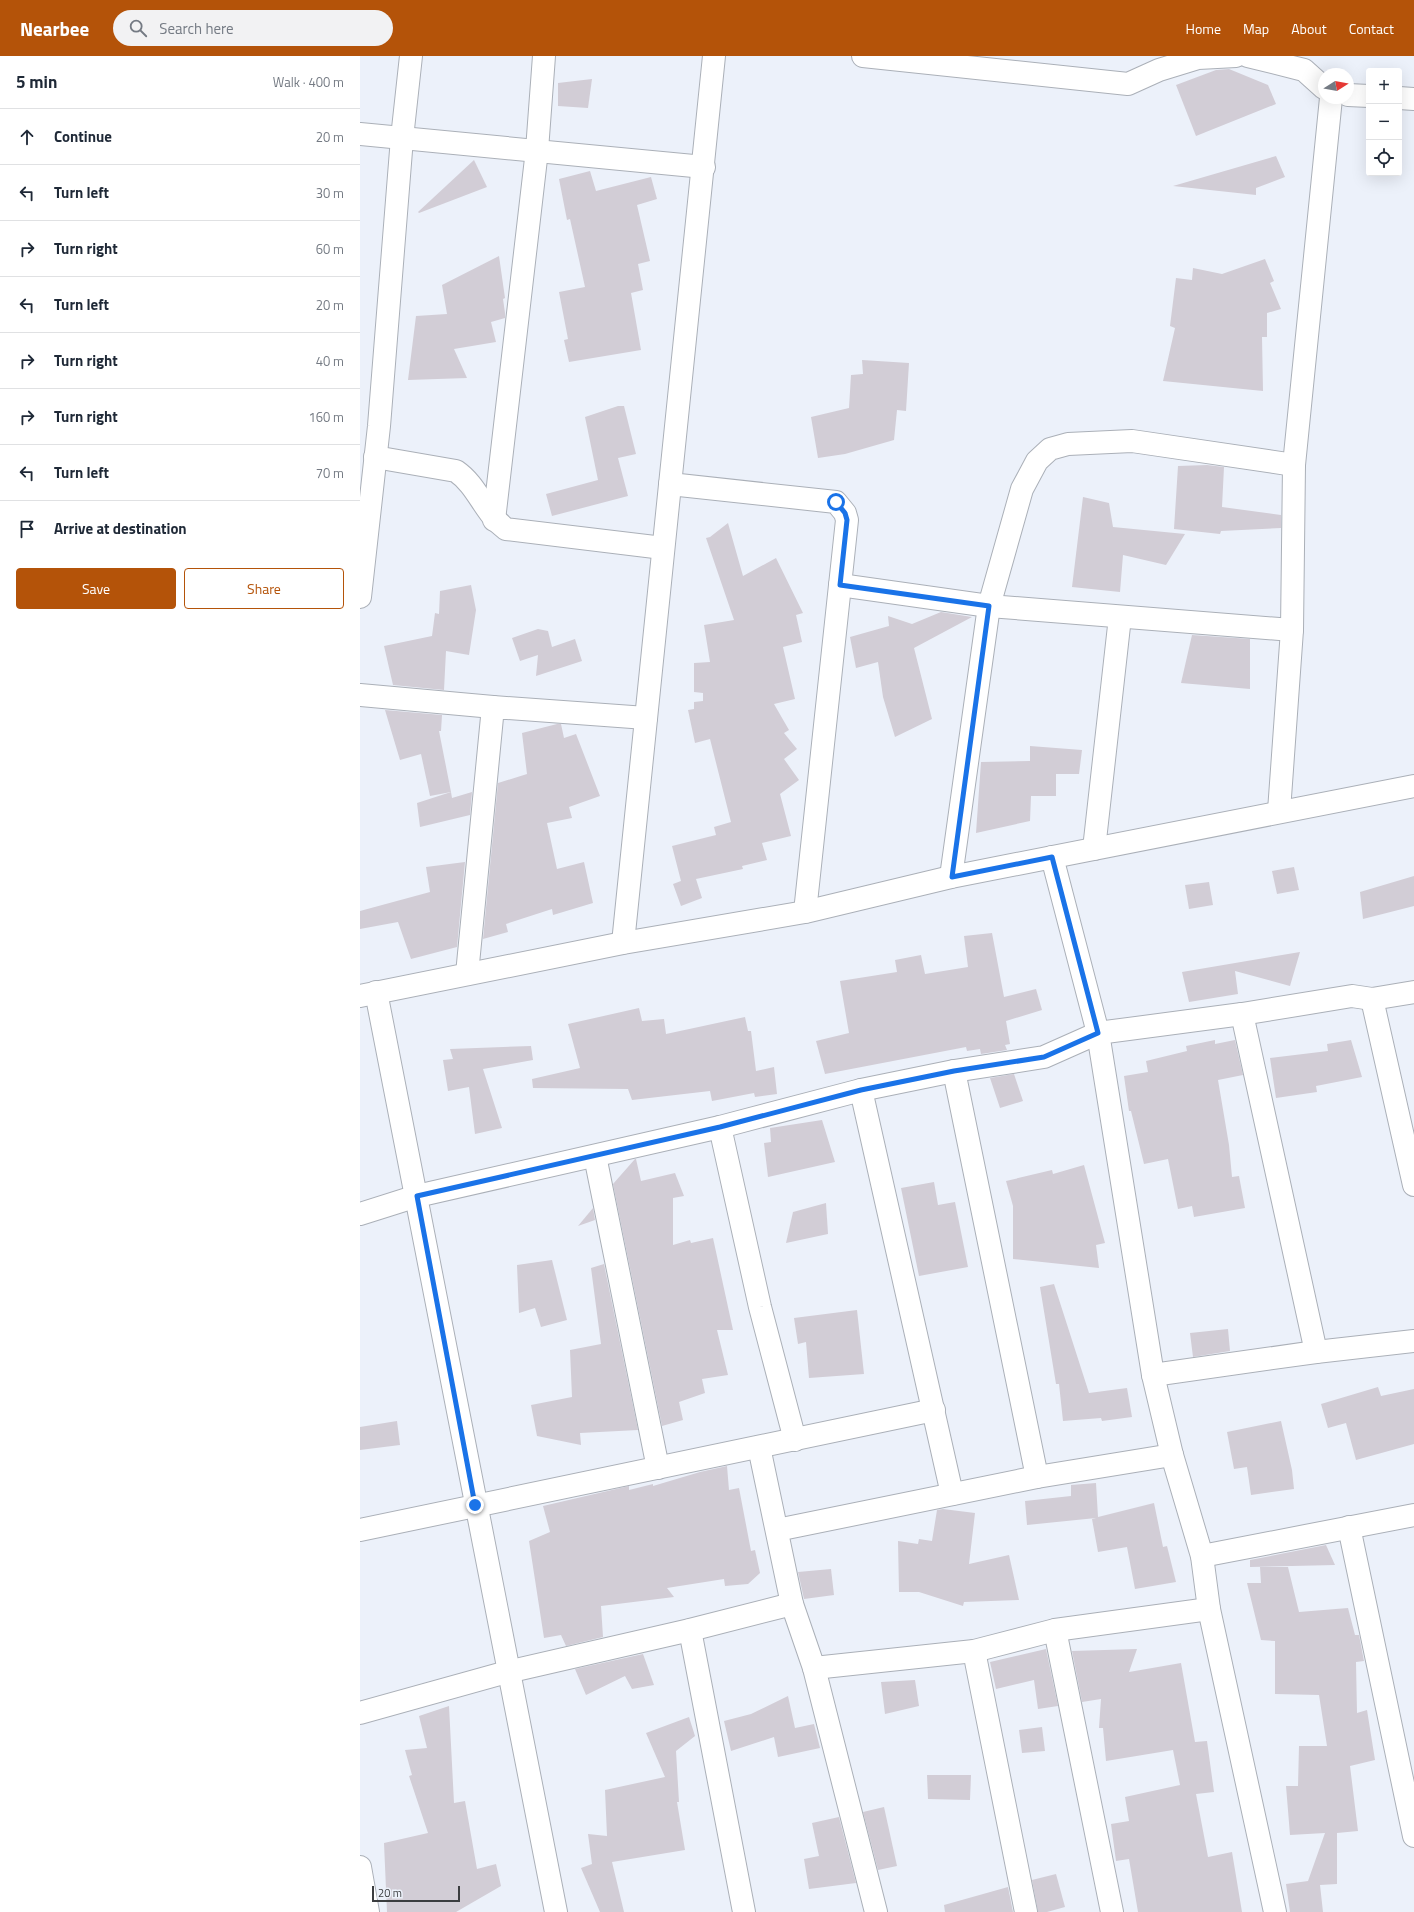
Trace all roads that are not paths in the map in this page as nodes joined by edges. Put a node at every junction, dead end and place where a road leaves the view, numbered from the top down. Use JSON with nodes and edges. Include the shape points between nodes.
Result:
{"nodes":[{"id":1,"x":411,"y":56,"type":"edge"},
{"id":2,"x":544,"y":56,"type":"edge"},
{"id":3,"x":714,"y":56,"type":"edge"},
{"id":4,"x":863,"y":56,"type":"edge"},
{"id":5,"x":1236,"y":56,"type":"edge"},
{"id":6,"x":1248,"y":56,"type":"edge"},
{"id":7,"x":1318,"y":83,"type":"edge"},
{"id":8,"x":1354,"y":95,"type":"edge"},
{"id":9,"x":1366,"y":96,"type":"edge"},
{"id":10,"x":1402,"y":98,"type":"edge"},
{"id":11,"x":1414,"y":99,"type":"edge"},
{"id":12,"x":1330,"y":104,"type":"edge"},
{"id":13,"x":360,"y":134,"type":"edge"},
{"id":14,"x":402,"y":138,"type":"junction"},
{"id":15,"x":537,"y":150,"type":"junction"},
{"id":16,"x":704,"y":167,"type":"junction"},
{"id":17,"x":369,"y":426,"type":"edge"},
{"id":18,"x":375,"y":457,"type":"junction"},
{"id":19,"x":1294,"y":465,"type":"junction"},
{"id":20,"x":670,"y":484,"type":"junction"},
{"id":21,"x":494,"y":520,"type":"junction"},
{"id":22,"x":663,"y":548,"type":"junction"},
{"id":23,"x":840,"y":585,"type":"junction"},
{"id":24,"x":360,"y":597,"type":"edge"},
{"id":25,"x":989,"y":606,"type":"junction"},
{"id":26,"x":1120,"y":617,"type":"junction"},
{"id":27,"x":1292,"y":630,"type":"junction"},
{"id":28,"x":360,"y":695,"type":"edge"},
{"id":29,"x":493,"y":707,"type":"junction"},
{"id":30,"x":646,"y":718,"type":"junction"},
{"id":31,"x":1414,"y":786,"type":"edge"},
{"id":32,"x":1279,"y":812,"type":"junction"},
{"id":33,"x":1094,"y":849,"type":"junction"},
{"id":34,"x":1052,"y":857,"type":"junction"},
{"id":35,"x":952,"y":877,"type":"junction"},
{"id":36,"x":805,"y":912,"type":"junction"},
{"id":37,"x":623,"y":943,"type":"junction"},
{"id":38,"x":467,"y":974,"type":"junction"},
{"id":39,"x":1414,"y":992,"type":"edge"},
{"id":40,"x":368,"y":994,"type":"edge"},
{"id":41,"x":1372,"y":999,"type":"junction"},
{"id":42,"x":1242,"y":1014,"type":"junction"},
{"id":43,"x":1098,"y":1033,"type":"junction"},
{"id":44,"x":954,"y":1071,"type":"junction"},
{"id":45,"x":861,"y":1090,"type":"junction"},
{"id":46,"x":720,"y":1127,"type":"junction"},
{"id":47,"x":595,"y":1156,"type":"junction"},
{"id":48,"x":1414,"y":1185,"type":"edge"},
{"id":49,"x":417,"y":1196,"type":"junction"},
{"id":50,"x":360,"y":1214,"type":"edge"},
{"id":51,"x":1414,"y":1341,"type":"edge"},
{"id":52,"x":1316,"y":1352,"type":"junction"},
{"id":53,"x":1153,"y":1375,"type":"junction"},
{"id":54,"x":934,"y":1410,"type":"junction"},
{"id":55,"x":795,"y":1440,"type":"junction"},
{"id":56,"x":759,"y":1447,"type":"junction"},
{"id":57,"x":1172,"y":1455,"type":"junction"},
{"id":58,"x":658,"y":1468,"type":"junction"},
{"id":59,"x":1037,"y":1477,"type":"junction"},
{"id":60,"x":952,"y":1494,"type":"junction"},
{"id":61,"x":475,"y":1505,"type":"junction"},
{"id":62,"x":1414,"y":1515,"type":"edge"},
{"id":63,"x":1349,"y":1527,"type":"junction"},
{"id":64,"x":360,"y":1530,"type":"edge"},
{"id":65,"x":777,"y":1530,"type":"junction"},
{"id":66,"x":1202,"y":1556,"type":"junction"},
{"id":67,"x":792,"y":1604,"type":"junction"},
{"id":68,"x":1209,"y":1609,"type":"junction"},
{"id":69,"x":690,"y":1630,"type":"junction"},
{"id":70,"x":1056,"y":1630,"type":"junction"},
{"id":71,"x":974,"y":1651,"type":"junction"},
{"id":72,"x":814,"y":1668,"type":"junction"},
{"id":73,"x":508,"y":1672,"type":"junction"},
{"id":74,"x":360,"y":1713,"type":"edge"},
{"id":75,"x":1414,"y":1836,"type":"edge"},
{"id":76,"x":360,"y":1867,"type":"edge"},
{"id":77,"x":368,"y":1912,"type":"edge"},
{"id":78,"x":556,"y":1912,"type":"edge"},
{"id":79,"x":744,"y":1912,"type":"edge"},
{"id":80,"x":876,"y":1912,"type":"edge"},
{"id":81,"x":1026,"y":1912,"type":"edge"},
{"id":82,"x":1112,"y":1912,"type":"edge"},
{"id":83,"x":1275,"y":1912,"type":"edge"}],
"edges":[{"from":1,"to":14,"type":"street"},
{"from":2,"to":15,"type":"street"},
{"from":3,"to":16,"type":"street"},
{"from":4,"to":5,"type":"street","via":[[1128,84],[1159,70],[1198,58]]},
{"from":6,"to":7,"type":"street","via":[[1304,70]]},
{"from":8,"to":9,"type":"street"},
{"from":10,"to":11,"type":"street"},
{"from":12,"to":19,"type":"street"},
{"from":13,"to":14,"type":"street"},
{"from":14,"to":15,"type":"street"},
{"from":14,"to":17,"type":"street"},
{"from":15,"to":16,"type":"street"},
{"from":15,"to":21,"type":"street"},
{"from":16,"to":20,"type":"street"},
{"from":17,"to":18,"type":"street"},
{"from":18,"to":21,"type":"street","via":[[456,471],[466,477]]},
{"from":18,"to":24,"type":"street"},
{"from":19,"to":25,"type":"street","via":[[1132,441],[1068,444],[1050,449],[1037,460],[1022,489]]},
{"from":19,"to":27,"type":"street"},
{"from":20,"to":22,"type":"street"},
{"from":20,"to":23,"type":"street","via":[[836,502],[847,520]]},
{"from":21,"to":22,"type":"street","via":[[506,529]]},
{"from":22,"to":30,"type":"street"},
{"from":23,"to":25,"type":"street"},
{"from":23,"to":36,"type":"street"},
{"from":25,"to":26,"type":"street"},
{"from":25,"to":35,"type":"street"},
{"from":26,"to":27,"type":"street"},
{"from":26,"to":33,"type":"street"},
{"from":27,"to":32,"type":"street"},
{"from":28,"to":29,"type":"street"},
{"from":29,"to":30,"type":"street"},
{"from":29,"to":38,"type":"street"},
{"from":30,"to":37,"type":"street"},
{"from":31,"to":32,"type":"street"},
{"from":32,"to":33,"type":"street"},
{"from":33,"to":34,"type":"street"},
{"from":34,"to":35,"type":"street"},
{"from":34,"to":43,"type":"street"},
{"from":35,"to":36,"type":"street"},
{"from":36,"to":37,"type":"street"},
{"from":37,"to":38,"type":"street"},
{"from":38,"to":40,"type":"street"},
{"from":39,"to":41,"type":"street"},
{"from":40,"to":49,"type":"street"},
{"from":41,"to":42,"type":"street","via":[[1352,996]]},
{"from":41,"to":48,"type":"street"},
{"from":42,"to":43,"type":"street"},
{"from":42,"to":52,"type":"street"},
{"from":43,"to":44,"type":"street","via":[[1044,1057]]},
{"from":43,"to":53,"type":"street"},
{"from":44,"to":45,"type":"street"},
{"from":44,"to":59,"type":"street"},
{"from":45,"to":46,"type":"street"},
{"from":45,"to":54,"type":"street"},
{"from":46,"to":47,"type":"street"},
{"from":46,"to":55,"type":"street","via":[[760,1307]]},
{"from":47,"to":49,"type":"street"},
{"from":47,"to":58,"type":"street"},
{"from":49,"to":50,"type":"street"},
{"from":49,"to":61,"type":"street"},
{"from":51,"to":52,"type":"street"},
{"from":52,"to":53,"type":"street"},
{"from":53,"to":57,"type":"street"},
{"from":54,"to":55,"type":"street"},
{"from":54,"to":60,"type":"street"},
{"from":55,"to":56,"type":"street"},
{"from":56,"to":58,"type":"street"},
{"from":56,"to":65,"type":"street"},
{"from":57,"to":59,"type":"street"},
{"from":57,"to":66,"type":"street"},
{"from":58,"to":61,"type":"street"},
{"from":59,"to":60,"type":"street"},
{"from":60,"to":65,"type":"street"},
{"from":61,"to":64,"type":"street"},
{"from":61,"to":73,"type":"street"},
{"from":62,"to":63,"type":"street"},
{"from":63,"to":66,"type":"street"},
{"from":63,"to":75,"type":"street"},
{"from":65,"to":67,"type":"street"},
{"from":66,"to":68,"type":"street"},
{"from":67,"to":69,"type":"street"},
{"from":67,"to":72,"type":"street"},
{"from":68,"to":70,"type":"street"},
{"from":68,"to":83,"type":"street"},
{"from":69,"to":73,"type":"street"},
{"from":69,"to":79,"type":"street"},
{"from":70,"to":71,"type":"street"},
{"from":70,"to":82,"type":"street"},
{"from":71,"to":72,"type":"street"},
{"from":71,"to":81,"type":"street"},
{"from":72,"to":80,"type":"street"},
{"from":73,"to":74,"type":"street"},
{"from":73,"to":78,"type":"street"},
{"from":76,"to":77,"type":"street"}]}
